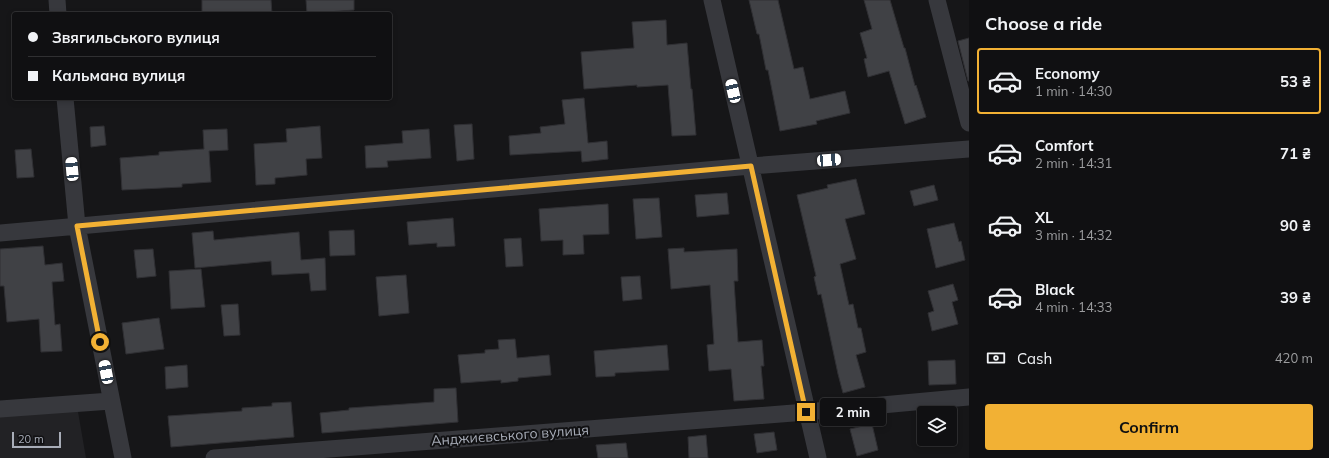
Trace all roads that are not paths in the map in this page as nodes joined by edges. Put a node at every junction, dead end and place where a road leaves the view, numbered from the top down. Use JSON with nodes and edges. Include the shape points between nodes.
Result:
{"nodes":[{"id":1,"x":57,"y":0,"type":"edge"},
{"id":2,"x":712,"y":0,"type":"edge"},
{"id":3,"x":936,"y":0,"type":"edge"},
{"id":4,"x":58,"y":12,"type":"edge"},
{"id":5,"x":65,"y":100,"type":"edge"},
{"id":6,"x":968,"y":112,"type":"edge"},
{"id":7,"x":969,"y":149,"type":"edge"},
{"id":8,"x":751,"y":166,"type":"junction"},
{"id":9,"x":77,"y":226,"type":"junction"},
{"id":10,"x":0,"y":233,"type":"edge"},
{"id":11,"x":969,"y":397,"type":"edge"},
{"id":12,"x":111,"y":401,"type":"junction"},
{"id":13,"x":0,"y":409,"type":"edge"},
{"id":14,"x":806,"y":412,"type":"junction"},
{"id":15,"x":123,"y":458,"type":"edge"},
{"id":16,"x":214,"y":458,"type":"edge"},
{"id":17,"x":818,"y":458,"type":"edge"}],
"edges":[{"from":1,"to":4,"type":"street"},
{"from":2,"to":8,"type":"street"},
{"from":3,"to":6,"type":"street"},
{"from":5,"to":9,"type":"street"},
{"from":7,"to":8,"type":"street"},
{"from":8,"to":9,"type":"street"},
{"from":8,"to":14,"type":"street"},
{"from":9,"to":10,"type":"street"},
{"from":9,"to":12,"type":"street"},
{"from":11,"to":14,"type":"street","name":"Анджиєвського вулиця"},
{"from":12,"to":13,"type":"street"},
{"from":12,"to":15,"type":"street"},
{"from":14,"to":16,"type":"street","name":"Анджиєвського вулиця"},
{"from":14,"to":17,"type":"street"}]}
